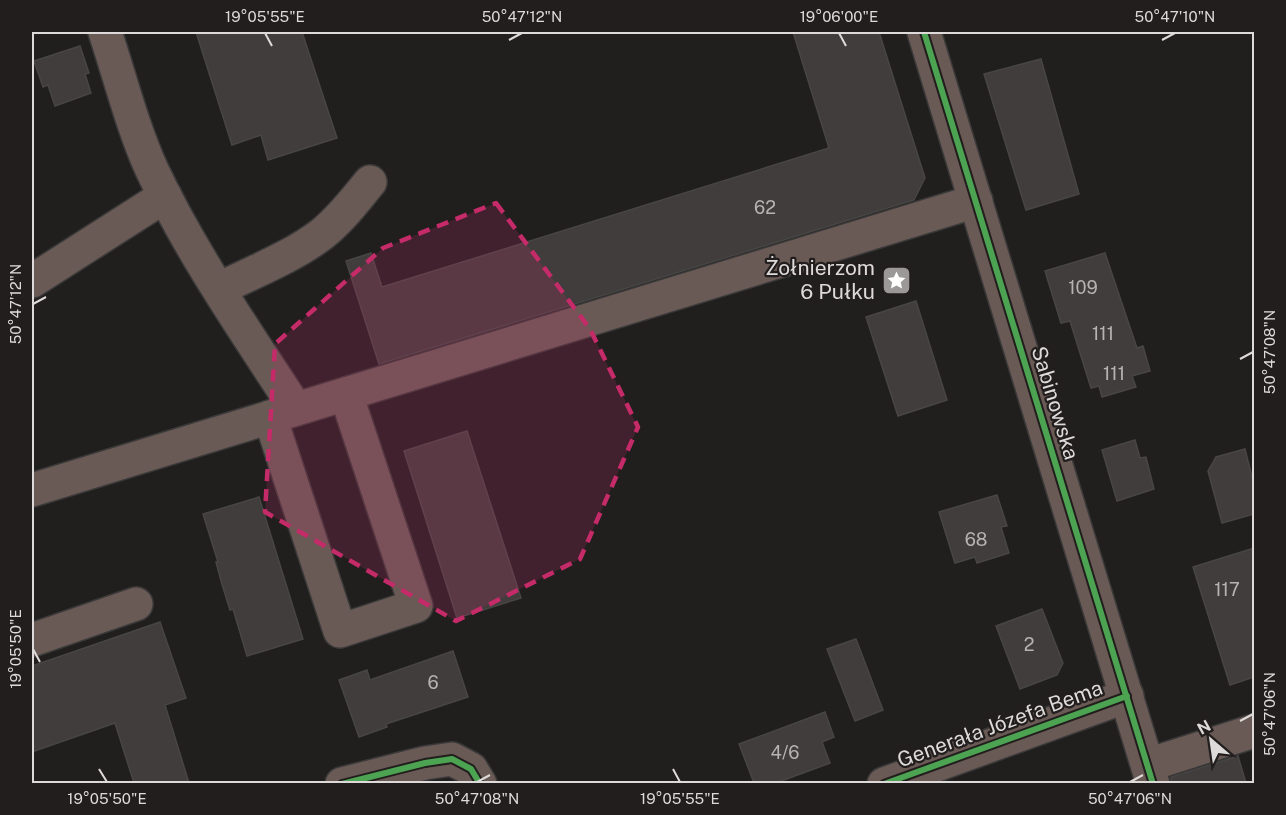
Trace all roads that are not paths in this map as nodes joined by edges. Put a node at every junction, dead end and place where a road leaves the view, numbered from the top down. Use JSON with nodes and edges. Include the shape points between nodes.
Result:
{"nodes":[{"id":1,"x":105,"y":32,"type":"edge"},
{"id":2,"x":924,"y":32,"type":"edge"},
{"id":3,"x":370,"y":182,"type":"dead end"},
{"id":4,"x":165,"y":196,"type":"junction"},
{"id":5,"x":976,"y":201,"type":"junction"},
{"id":6,"x":32,"y":281,"type":"edge"},
{"id":7,"x":219,"y":289,"type":"junction"},
{"id":8,"x":346,"y":394,"type":"junction"},
{"id":9,"x":283,"y":413,"type":"junction"},
{"id":10,"x":32,"y":490,"type":"edge"},
{"id":11,"x":135,"y":604,"type":"dead end"},
{"id":12,"x":32,"y":640,"type":"edge"},
{"id":13,"x":1127,"y":696,"type":"junction"},
{"id":14,"x":1254,"y":731,"type":"edge"},
{"id":15,"x":1151,"y":774,"type":"edge"},
{"id":16,"x":342,"y":783,"type":"edge"},
{"id":17,"x":480,"y":783,"type":"edge"},
{"id":18,"x":884,"y":783,"type":"edge"}],
"edges":[{"from":1,"to":4,"type":"street","via":[[139,138]]},
{"from":2,"to":5,"type":"street","name":"Sabinowska"},
{"from":3,"to":7,"type":"street","via":[[322,234]]},
{"from":4,"to":6,"type":"street"},
{"from":4,"to":7,"type":"street"},
{"from":5,"to":8,"type":"street"},
{"from":5,"to":13,"type":"street","name":"Sabinowska"},
{"from":7,"to":9,"type":"street"},
{"from":8,"to":9,"type":"street"},
{"from":8,"to":9,"type":"street","via":[[416,606],[340,632]]},
{"from":9,"to":10,"type":"street"},
{"from":11,"to":12,"type":"street"},
{"from":13,"to":15,"type":"street","name":"Sabinowska"},
{"from":13,"to":18,"type":"street","name":"Generała Józefa Bema"},
{"from":14,"to":15,"type":"street"},
{"from":16,"to":17,"type":"street","via":[[452,759],[471,769]]}]}
